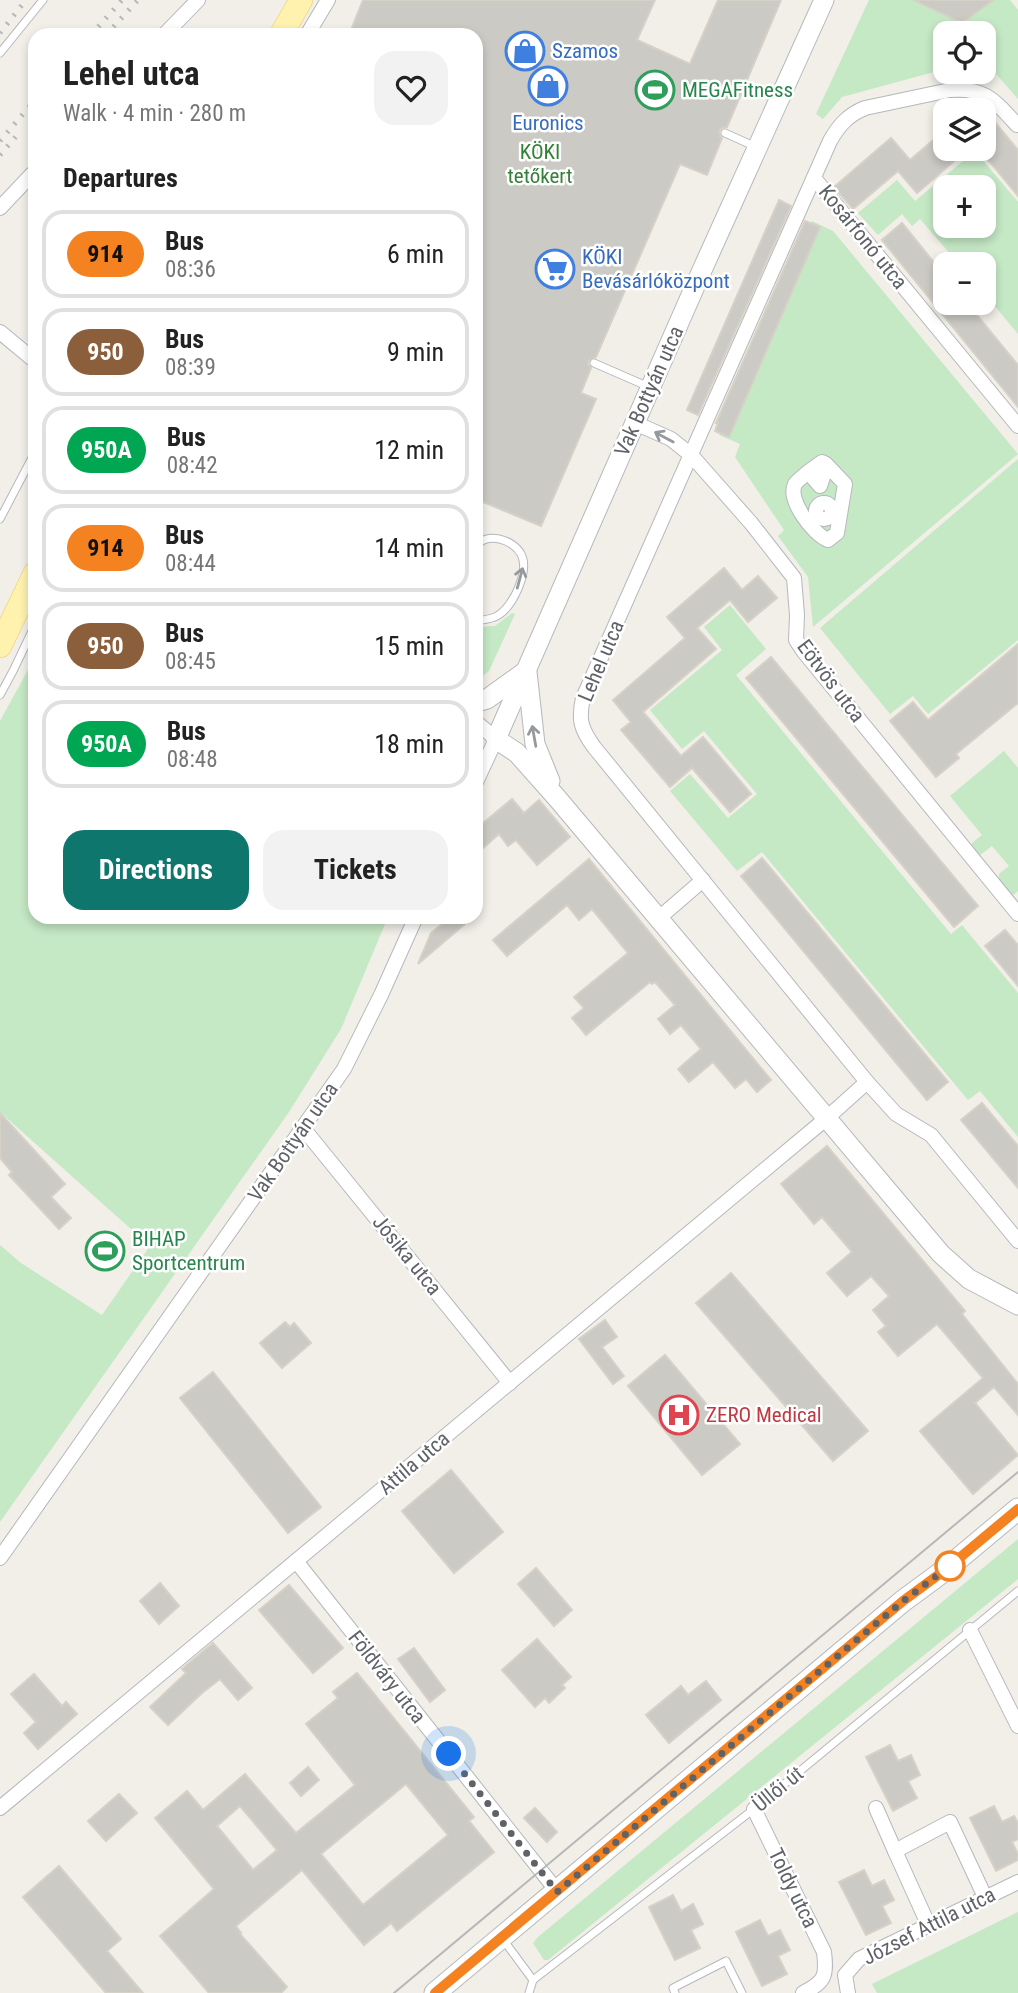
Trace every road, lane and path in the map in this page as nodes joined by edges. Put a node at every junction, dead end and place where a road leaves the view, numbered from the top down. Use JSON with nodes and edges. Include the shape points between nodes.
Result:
{"nodes":[{"id":1,"x":43,"y":0,"type":"edge"},
{"id":2,"x":198,"y":0,"type":"edge"},
{"id":3,"x":301,"y":0,"type":"edge"},
{"id":4,"x":328,"y":0,"type":"edge"},
{"id":5,"x":824,"y":0,"type":"edge"},
{"id":6,"x":171,"y":28,"type":"edge"},
{"id":7,"x":285,"y":28,"type":"edge"},
{"id":8,"x":311,"y":28,"type":"edge"},
{"id":9,"x":0,"y":53,"type":"edge"},
{"id":10,"x":1017,"y":126,"type":"edge"},
{"id":11,"x":725,"y":133,"type":"dead end"},
{"id":12,"x":757,"y":147,"type":"junction"},
{"id":13,"x":814,"y":177,"type":"junction"},
{"id":14,"x":28,"y":178,"type":"edge"},
{"id":15,"x":0,"y":208,"type":"edge"},
{"id":16,"x":0,"y":332,"type":"edge"},
{"id":17,"x":28,"y":355,"type":"edge"},
{"id":18,"x":594,"y":363,"type":"dead end"},
{"id":19,"x":650,"y":388,"type":"junction"},
{"id":20,"x":635,"y":423,"type":"junction"},
{"id":21,"x":1018,"y":426,"type":"edge"},
{"id":22,"x":691,"y":455,"type":"junction"},
{"id":23,"x":28,"y":465,"type":"edge"},
{"id":24,"x":830,"y":468,"type":"junction"},
{"id":25,"x":808,"y":472,"type":"junction"},
{"id":26,"x":845,"y":493,"type":"junction"},
{"id":27,"x":828,"y":502,"type":"junction"},
{"id":28,"x":0,"y":519,"type":"edge"},
{"id":29,"x":483,"y":540,"type":"edge"},
{"id":30,"x":28,"y":588,"type":"edge"},
{"id":31,"x":483,"y":619,"type":"edge"},
{"id":32,"x":28,"y":639,"type":"edge"},
{"id":33,"x":0,"y":646,"type":"edge"},
{"id":34,"x":526,"y":670,"type":"junction"},
{"id":35,"x":0,"y":695,"type":"edge"},
{"id":36,"x":483,"y":700,"type":"edge"},
{"id":37,"x":483,"y":729,"type":"edge"},
{"id":38,"x":496,"y":739,"type":"junction"},
{"id":39,"x":483,"y":767,"type":"edge"},
{"id":40,"x":558,"y":798,"type":"junction"},
{"id":41,"x":703,"y":880,"type":"junction"},
{"id":42,"x":1016,"y":906,"type":"edge"},
{"id":43,"x":659,"y":918,"type":"junction"},
{"id":44,"x":413,"y":924,"type":"edge"},
{"id":45,"x":867,"y":1082,"type":"junction"},
{"id":46,"x":828,"y":1117,"type":"junction"},
{"id":47,"x":303,"y":1128,"type":"junction"},
{"id":48,"x":1018,"y":1241,"type":"edge"},
{"id":49,"x":1018,"y":1305,"type":"edge"},
{"id":50,"x":510,"y":1382,"type":"junction"},
{"id":51,"x":1018,"y":1510,"type":"edge"},
{"id":52,"x":0,"y":1558,"type":"edge"},
{"id":53,"x":296,"y":1561,"type":"junction"},
{"id":54,"x":1018,"y":1591,"type":"edge"},
{"id":55,"x":970,"y":1630,"type":"junction"},
{"id":56,"x":1018,"y":1726,"type":"edge"},
{"id":57,"x":0,"y":1808,"type":"edge"},
{"id":58,"x":876,"y":1808,"type":"dead end"},
{"id":59,"x":754,"y":1809,"type":"junction"},
{"id":60,"x":895,"y":1851,"type":"junction"},
{"id":61,"x":1018,"y":1882,"type":"edge"},
{"id":62,"x":557,"y":1892,"type":"junction"},
{"id":63,"x":985,"y":1897,"type":"junction"},
{"id":64,"x":928,"y":1924,"type":"junction"},
{"id":65,"x":502,"y":1937,"type":"junction"},
{"id":66,"x":533,"y":1980,"type":"junction"},
{"id":67,"x":435,"y":1993,"type":"edge"},
{"id":68,"x":529,"y":1993,"type":"edge"},
{"id":69,"x":675,"y":1993,"type":"edge"},
{"id":70,"x":742,"y":1993,"type":"edge"},
{"id":71,"x":803,"y":1993,"type":"edge"},
{"id":72,"x":848,"y":1993,"type":"edge"}],
"edges":[{"from":1,"to":9,"type":"lane"},
{"from":2,"to":6,"type":"street"},
{"from":3,"to":7,"type":"main road"},
{"from":4,"to":8,"type":"street"},
{"from":5,"to":12,"type":"street","name":"Vak Bottyán utca"},
{"from":10,"to":13,"type":"street","via":[[987,95],[962,89],[866,108],[837,129]]},
{"from":11,"to":12,"type":"lane"},
{"from":12,"to":19,"type":"street","name":"Vak Bottyán utca"},
{"from":13,"to":21,"type":"street","name":"Kosárfonó utca"},
{"from":13,"to":22,"type":"street"},
{"from":14,"to":15,"type":"street"},
{"from":16,"to":17,"type":"street"},
{"from":18,"to":19,"type":"lane"},
{"from":19,"to":20,"type":"street","name":"Vak Bottyán utca"},
{"from":22,"to":20,"type":"street","name":"Eötvös utca","one_way":true,"via":[[671,439]]},
{"from":20,"to":34,"type":"street","name":"Vak Bottyán utca"},
{"from":22,"to":41,"type":"street","name":"Lehel utca","via":[[583,698],[580,722],[594,747]]},
{"from":22,"to":42,"type":"street","name":"Eötvös utca","via":[[794,578],[796,640],[804,652]]},
{"from":23,"to":28,"type":"lane"},
{"from":24,"to":25,"type":"street","via":[[822,462]]},
{"from":24,"to":26,"type":"street","via":[[845,484]]},
{"from":24,"to":27,"type":"street","via":[[824,474]]},
{"from":25,"to":27,"type":"street"},
{"from":25,"to":27,"type":"street","via":[[794,487],[797,509],[828,540],[837,533]]},
{"from":26,"to":27,"type":"street"},
{"from":26,"to":27,"type":"street"},
{"from":31,"to":29,"type":"lane","one_way":true,"via":[[497,616],[514,600],[524,569],[522,554],[510,543],[492,537]]},
{"from":30,"to":33,"type":"main road"},
{"from":32,"to":35,"type":"lane"},
{"from":34,"to":36,"type":"street"},
{"from":34,"to":38,"type":"street","name":"Vak Bottyán utca"},
{"from":40,"to":34,"type":"street","one_way":true,"via":[[535,744]]},
{"from":37,"to":38,"type":"street"},
{"from":38,"to":39,"type":"street","name":"Vak Bottyán utca"},
{"from":38,"to":40,"type":"street","via":[[517,753]]},
{"from":40,"to":43,"type":"street"},
{"from":41,"to":43,"type":"street"},
{"from":41,"to":45,"type":"street","name":"Lehel utca"},
{"from":43,"to":46,"type":"street"},
{"from":44,"to":47,"type":"street","name":"Vak Bottyán utca","via":[[357,1045]]},
{"from":45,"to":46,"type":"street"},
{"from":45,"to":48,"type":"street","name":"Lehel utca","via":[[896,1114],[931,1135]]},
{"from":46,"to":49,"type":"street","via":[[941,1254],[970,1279]]},
{"from":46,"to":50,"type":"street","name":"Attila utca"},
{"from":47,"to":50,"type":"street","name":"Jósika utca"},
{"from":47,"to":52,"type":"street","name":"Vak Bottyán utca"},
{"from":50,"to":53,"type":"street","name":"Attila utca"},
{"from":51,"to":62,"type":"main road"},
{"from":53,"to":57,"type":"street","name":"Attila utca"},
{"from":53,"to":62,"type":"street","name":"Földváry utca"},
{"from":54,"to":55,"type":"lane","name":"Üllői út"},
{"from":55,"to":56,"type":"street"},
{"from":55,"to":59,"type":"lane","name":"Üllői út"},
{"from":58,"to":60,"type":"street"},
{"from":59,"to":66,"type":"lane","name":"Üllői út"},
{"from":59,"to":71,"type":"street","name":"Toldy utca","via":[[824,1952],[826,1970],[817,1986]]},
{"from":60,"to":63,"type":"street","via":[[950,1822]]},
{"from":60,"to":64,"type":"street"},
{"from":61,"to":63,"type":"street","name":"József Attila utca"},
{"from":62,"to":65,"type":"main road"},
{"from":63,"to":64,"type":"street","name":"József Attila utca"},
{"from":64,"to":72,"type":"street","name":"József Attila utca","via":[[859,1959],[845,1975]]},
{"from":65,"to":66,"type":"lane"},
{"from":65,"to":67,"type":"main road"},
{"from":66,"to":68,"type":"lane"},
{"from":69,"to":70,"type":"lane","via":[[673,1988],[726,1961]]}]}
